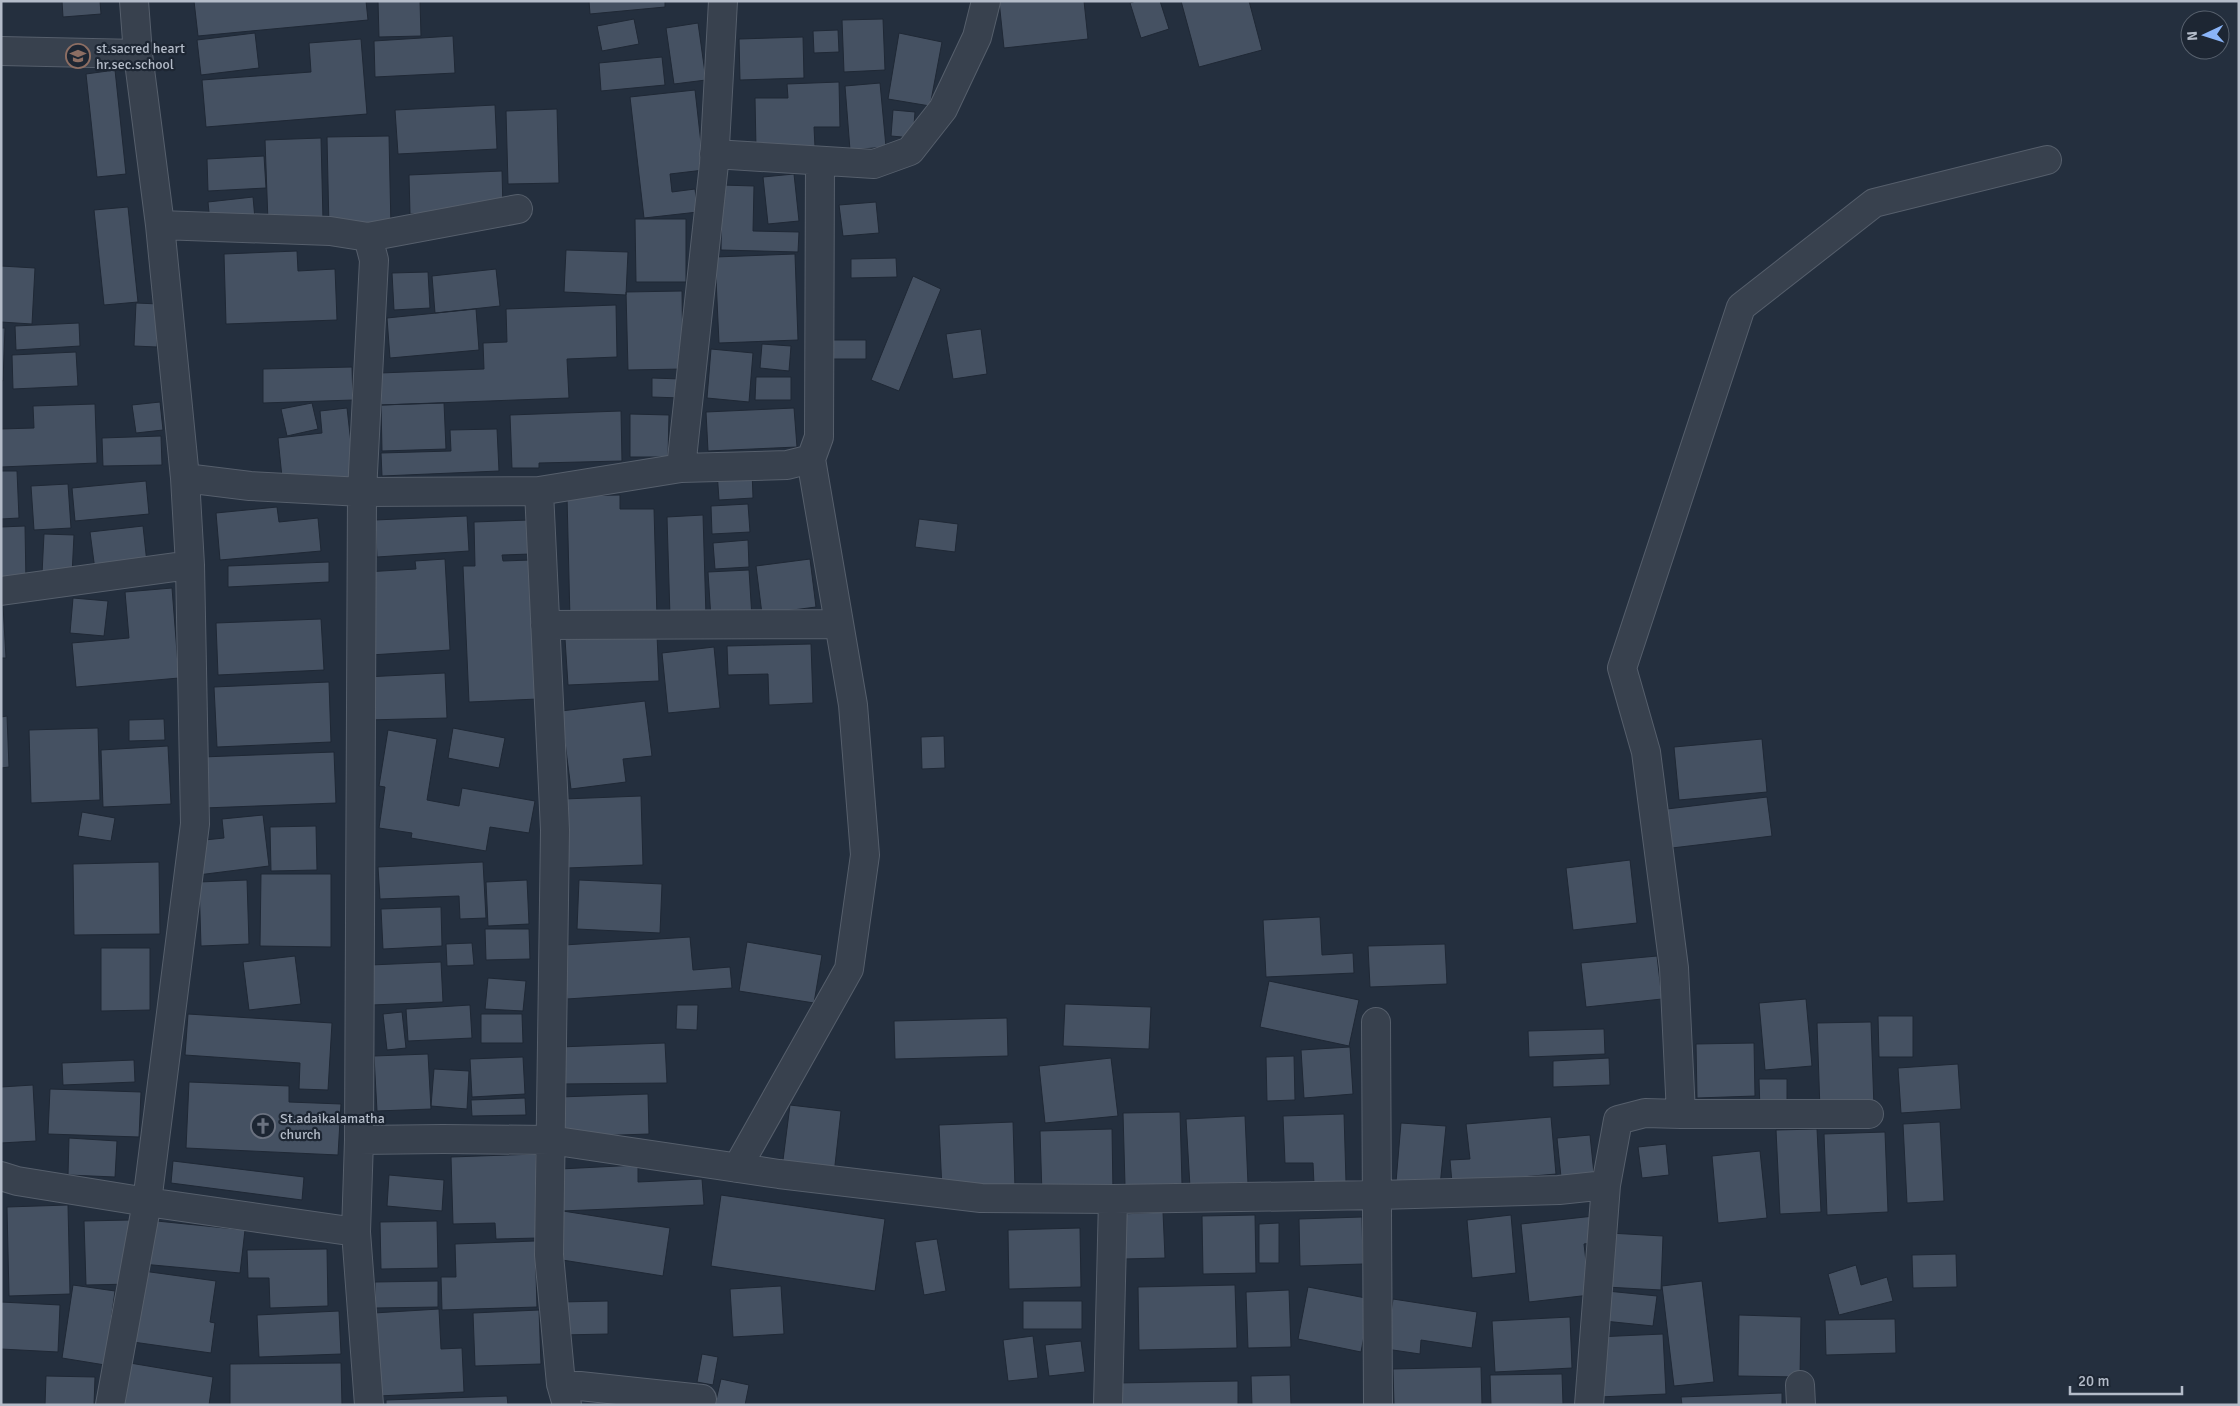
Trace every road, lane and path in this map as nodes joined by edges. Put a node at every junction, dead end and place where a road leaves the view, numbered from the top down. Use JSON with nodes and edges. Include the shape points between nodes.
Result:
{"nodes":[{"id":1,"x":134,"y":1,"type":"edge"},
{"id":2,"x":723,"y":1,"type":"edge"},
{"id":3,"x":986,"y":1,"type":"edge"},
{"id":4,"x":1,"y":51,"type":"edge"},
{"id":5,"x":138,"y":54,"type":"junction"},
{"id":6,"x":714,"y":154,"type":"junction"},
{"id":7,"x":2047,"y":160,"type":"dead end"},
{"id":8,"x":820,"y":161,"type":"junction"},
{"id":9,"x":518,"y":209,"type":"dead end"},
{"id":10,"x":160,"y":225,"type":"junction"},
{"id":11,"x":368,"y":237,"type":"junction"},
{"id":12,"x":811,"y":459,"type":"junction"},
{"id":13,"x":680,"y":468,"type":"junction"},
{"id":14,"x":185,"y":478,"type":"junction"},
{"id":15,"x":539,"y":490,"type":"junction"},
{"id":16,"x":362,"y":492,"type":"junction"},
{"id":17,"x":190,"y":565,"type":"junction"},
{"id":18,"x":1,"y":591,"type":"edge"},
{"id":19,"x":839,"y":624,"type":"junction"},
{"id":20,"x":546,"y":625,"type":"junction"},
{"id":21,"x":1376,"y":1022,"type":"dead end"},
{"id":22,"x":1681,"y":1114,"type":"junction"},
{"id":23,"x":1869,"y":1114,"type":"dead end"},
{"id":24,"x":359,"y":1140,"type":"junction"},
{"id":25,"x":550,"y":1140,"type":"junction"},
{"id":26,"x":737,"y":1168,"type":"junction"},
{"id":27,"x":1,"y":1176,"type":"edge"},
{"id":28,"x":1606,"y":1185,"type":"junction"},
{"id":29,"x":1378,"y":1195,"type":"junction"},
{"id":30,"x":1113,"y":1199,"type":"junction"},
{"id":31,"x":147,"y":1202,"type":"junction"},
{"id":32,"x":356,"y":1232,"type":"junction"},
{"id":33,"x":564,"y":1394,"type":"edge"},
{"id":34,"x":702,"y":1399,"type":"dead end"},
{"id":35,"x":110,"y":1405,"type":"edge"},
{"id":36,"x":369,"y":1405,"type":"edge"},
{"id":37,"x":1108,"y":1405,"type":"edge"},
{"id":38,"x":1378,"y":1405,"type":"edge"},
{"id":39,"x":1589,"y":1405,"type":"edge"}],
"edges":[{"from":1,"to":5,"type":"street"},
{"from":2,"to":6,"type":"street"},
{"from":3,"to":8,"type":"street","via":[[977,37],[943,109],[910,151],[874,164]]},
{"from":4,"to":5,"type":"street"},
{"from":5,"to":10,"type":"street"},
{"from":6,"to":8,"type":"street"},
{"from":6,"to":13,"type":"street"},
{"from":7,"to":22,"type":"street","via":[[1874,203],[1741,307],[1622,668],[1646,752],[1674,968]]},
{"from":8,"to":12,"type":"street","via":[[819,437]]},
{"from":9,"to":11,"type":"street"},
{"from":10,"to":11,"type":"street","via":[[330,230]]},
{"from":10,"to":14,"type":"street"},
{"from":11,"to":16,"type":"street","via":[[374,260]]},
{"from":12,"to":13,"type":"street","via":[[787,465]]},
{"from":12,"to":19,"type":"street"},
{"from":13,"to":15,"type":"street"},
{"from":14,"to":16,"type":"street","via":[[250,486]]},
{"from":14,"to":17,"type":"street"},
{"from":15,"to":16,"type":"street"},
{"from":15,"to":20,"type":"street"},
{"from":16,"to":24,"type":"street"},
{"from":17,"to":18,"type":"street"},
{"from":17,"to":31,"type":"street","via":[[195,824]]},
{"from":19,"to":20,"type":"street"},
{"from":19,"to":26,"type":"street","via":[[853,705],[865,855],[848,969]]},
{"from":20,"to":25,"type":"street","via":[[555,830]]},
{"from":21,"to":29,"type":"street"},
{"from":22,"to":23,"type":"street"},
{"from":22,"to":28,"type":"street","via":[[1645,1113],[1618,1120]]},
{"from":24,"to":25,"type":"street"},
{"from":24,"to":32,"type":"street"},
{"from":25,"to":26,"type":"street"},
{"from":25,"to":33,"type":"street","via":[[549,1255]]},
{"from":26,"to":30,"type":"street","via":[[981,1198]]},
{"from":27,"to":31,"type":"street"},
{"from":28,"to":29,"type":"street","via":[[1559,1190]]},
{"from":28,"to":39,"type":"street"},
{"from":29,"to":30,"type":"street"},
{"from":29,"to":38,"type":"street"},
{"from":30,"to":37,"type":"street"},
{"from":31,"to":32,"type":"street"},
{"from":31,"to":35,"type":"street"},
{"from":32,"to":36,"type":"street"},
{"from":33,"to":34,"type":"street"}]}
